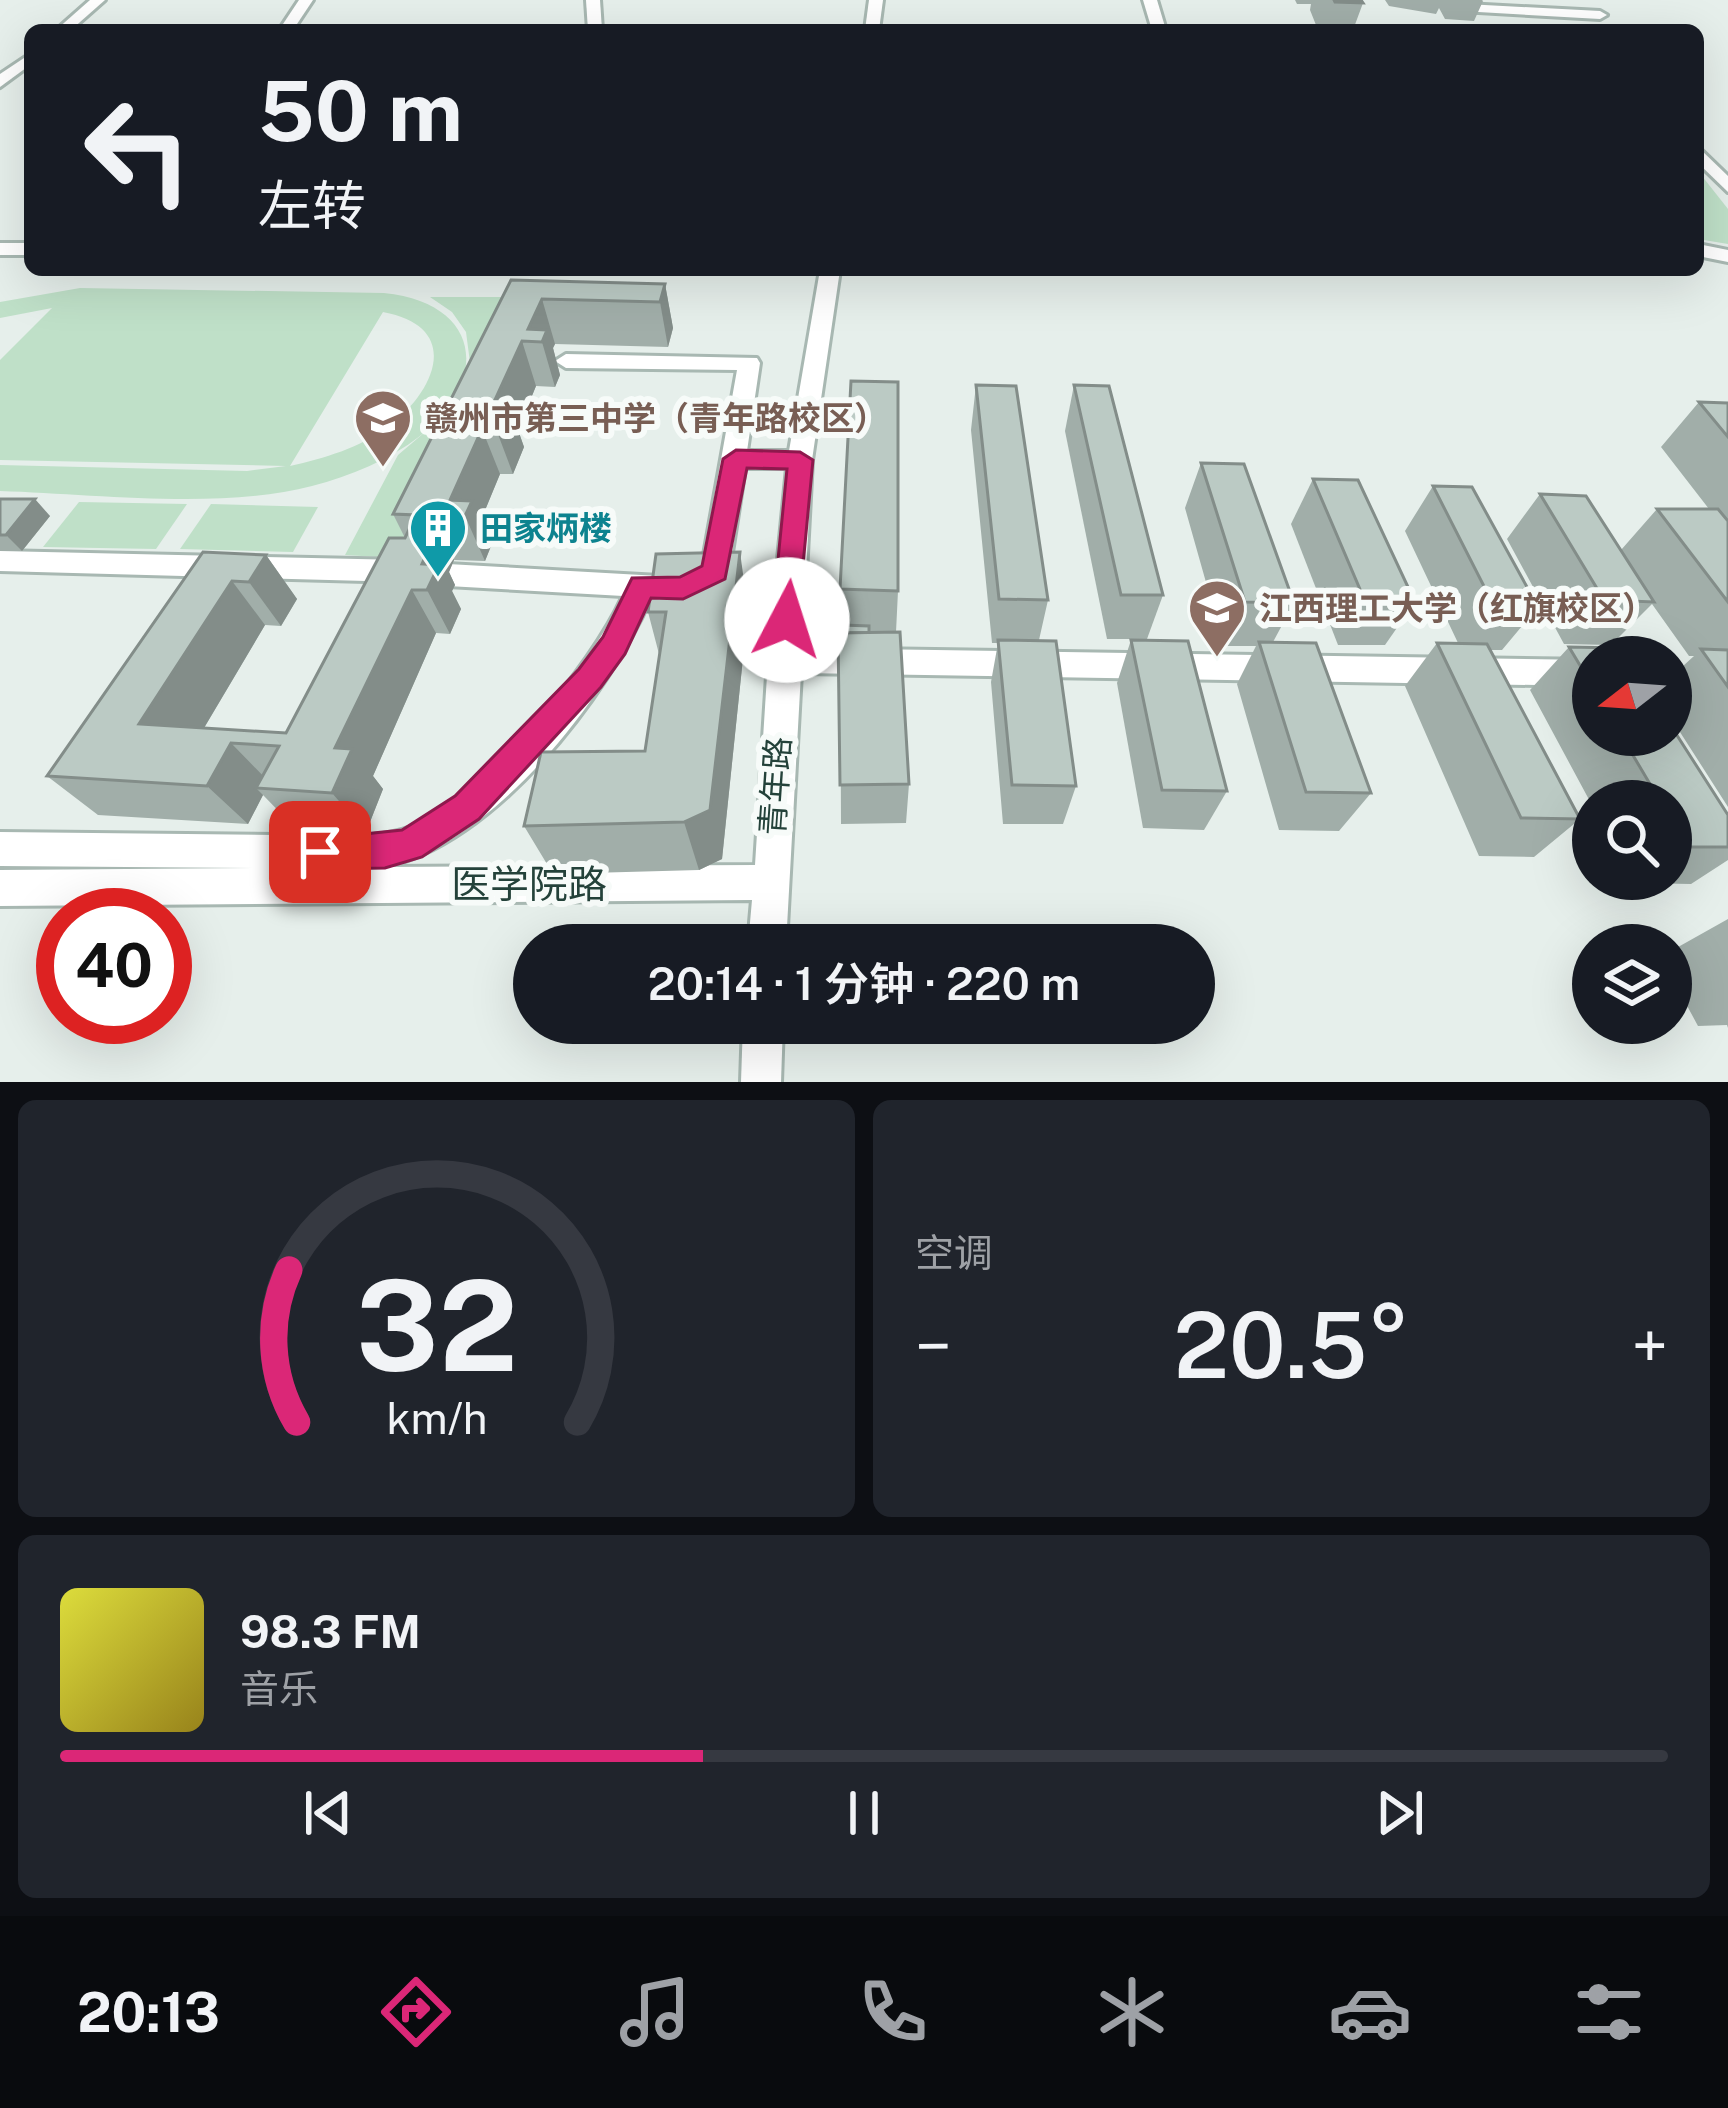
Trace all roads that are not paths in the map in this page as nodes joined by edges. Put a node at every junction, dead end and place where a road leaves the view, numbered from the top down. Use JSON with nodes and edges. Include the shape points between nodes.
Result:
{"nodes":[{"id":1,"x":98,"y":0,"type":"edge"},
{"id":2,"x":1586,"y":0,"type":"edge"},
{"id":3,"x":1466,"y":8,"type":"dead end"},
{"id":4,"x":1600,"y":15,"type":"junction"},
{"id":5,"x":70,"y":24,"type":"edge"},
{"id":6,"x":1606,"y":24,"type":"edge"},
{"id":7,"x":24,"y":63,"type":"edge"},
{"id":8,"x":0,"y":84,"type":"edge"},
{"id":9,"x":1704,"y":159,"type":"edge"},
{"id":10,"x":1728,"y":188,"type":"edge"},
{"id":11,"x":829,"y":276,"type":"edge"},
{"id":12,"x":566,"y":361,"type":"dead end"},
{"id":13,"x":736,"y":459,"type":"junction"},
{"id":14,"x":800,"y":460,"type":"junction"},
{"id":15,"x":0,"y":561,"type":"edge"},
{"id":16,"x":642,"y":586,"type":"junction"},
{"id":17,"x":783,"y":660,"type":"junction"},
{"id":18,"x":1572,"y":673,"type":"edge"},
{"id":19,"x":0,"y":849,"type":"edge"},
{"id":20,"x":769,"y":883,"type":"junction"},
{"id":21,"x":0,"y":888,"type":"edge"},
{"id":22,"x":768,"y":924,"type":"edge"},
{"id":23,"x":763,"y":1044,"type":"edge"},
{"id":24,"x":761,"y":1082,"type":"edge"}],
"edges":[{"from":1,"to":5,"type":"street"},
{"from":2,"to":4,"type":"street"},
{"from":3,"to":4,"type":"street"},
{"from":4,"to":6,"type":"street"},
{"from":7,"to":8,"type":"street"},
{"from":9,"to":10,"type":"street"},
{"from":11,"to":14,"type":"street","name":"青年路"},
{"from":12,"to":13,"type":"street","via":[[749,363]]},
{"from":13,"to":14,"type":"street"},
{"from":13,"to":16,"type":"street","via":[[715,572],[683,588]]},
{"from":14,"to":17,"type":"street","name":"青年路"},
{"from":15,"to":16,"type":"street"},
{"from":16,"to":19,"type":"street","via":[[615,645],[566,704],[467,808],[410,845],[365,853]]},
{"from":17,"to":18,"type":"street"},
{"from":17,"to":20,"type":"street","name":"青年路"},
{"from":20,"to":21,"type":"street","name":"医学院路"},
{"from":20,"to":22,"type":"street","name":"青年路"},
{"from":23,"to":24,"type":"street"}]}
